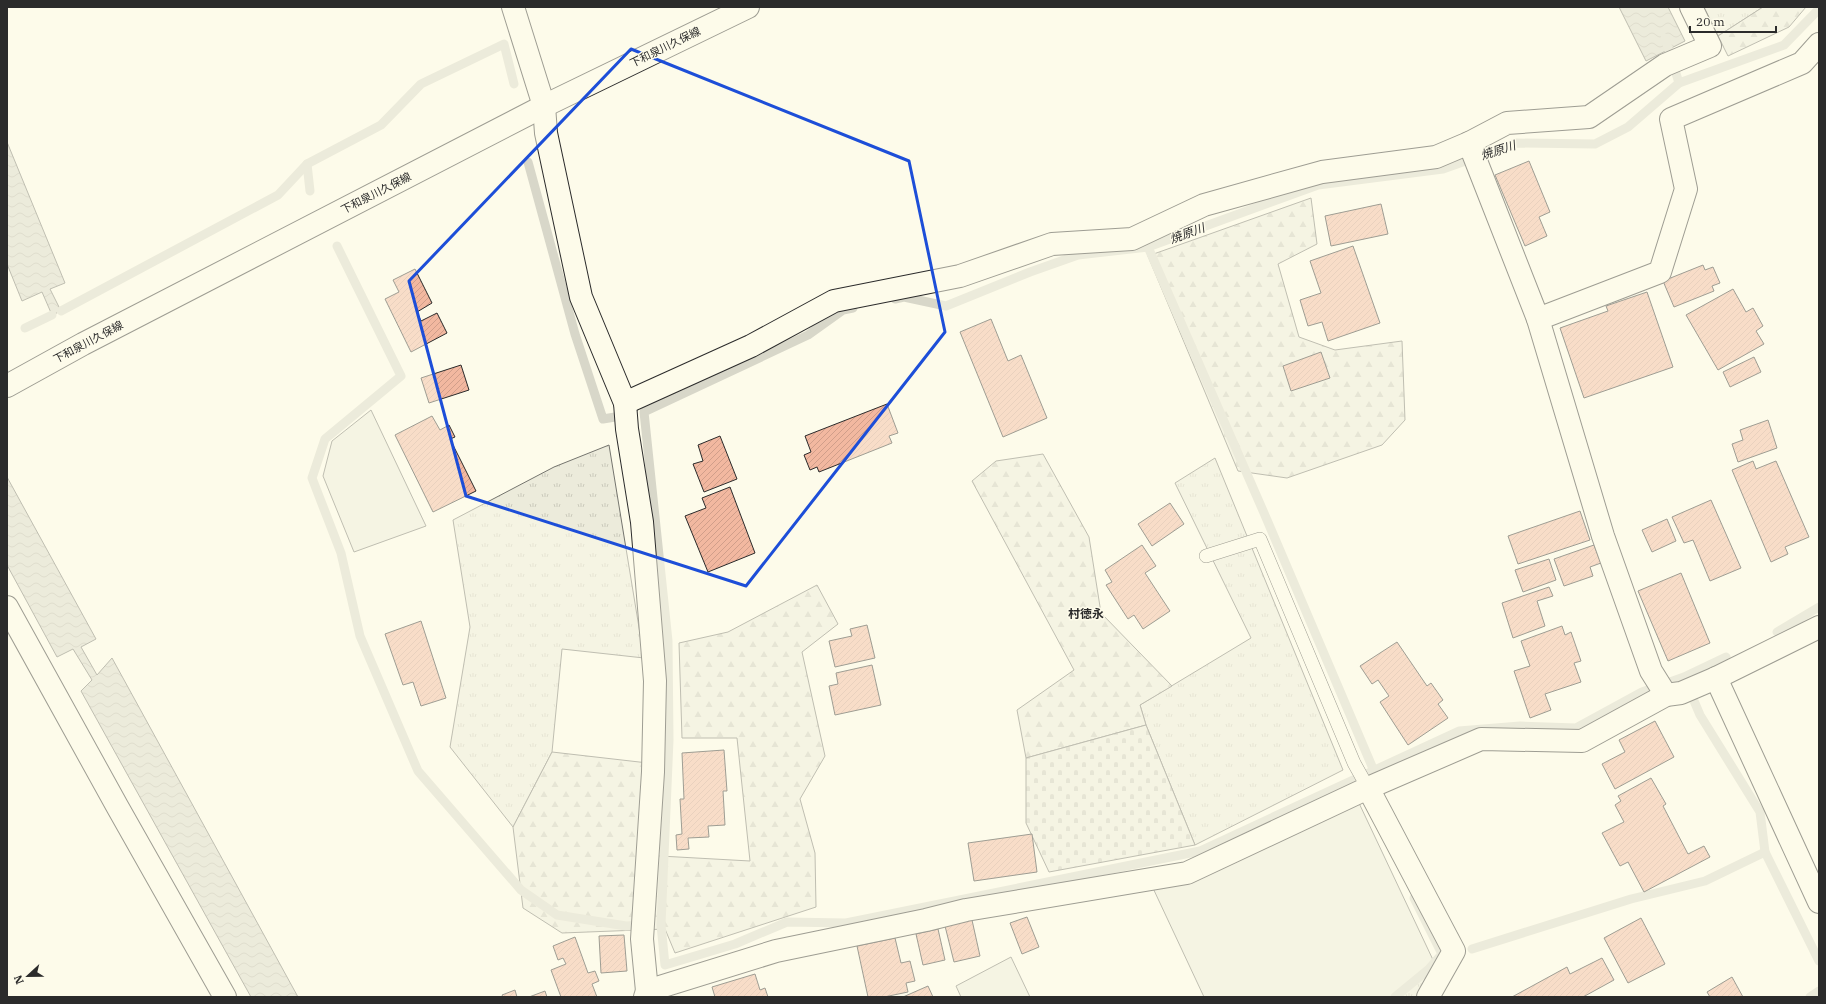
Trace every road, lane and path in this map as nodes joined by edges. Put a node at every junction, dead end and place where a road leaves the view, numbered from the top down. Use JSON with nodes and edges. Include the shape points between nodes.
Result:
{"nodes":[{"id":1,"x":513,"y":7,"type":"edge"},
{"id":2,"x":748,"y":7,"type":"edge"},
{"id":3,"x":1692,"y":7,"type":"edge"},
{"id":4,"x":1819,"y":44,"type":"edge"},
{"id":5,"x":544,"y":106,"type":"junction"},
{"id":6,"x":1469,"y":143,"type":"junction"},
{"id":7,"x":1538,"y":319,"type":"junction"},
{"id":8,"x":7,"y":386,"type":"edge"},
{"id":9,"x":625,"y":403,"type":"junction"},
{"id":10,"x":1206,"y":556,"type":"dead end"},
{"id":11,"x":7,"y":607,"type":"edge"},
{"id":12,"x":1819,"y":627,"type":"edge"},
{"id":13,"x":1710,"y":681,"type":"junction"},
{"id":14,"x":1673,"y":694,"type":"junction"},
{"id":15,"x":1368,"y":788,"type":"junction"},
{"id":16,"x":1819,"y":902,"type":"edge"},
{"id":17,"x":646,"y":994,"type":"edge"},
{"id":18,"x":225,"y":997,"type":"edge"},
{"id":19,"x":1428,"y":997,"type":"edge"}],
"edges":[{"from":1,"to":5,"type":"street"},
{"from":2,"to":5,"type":"street","name":"下和泉川久保線"},
{"from":3,"to":6,"type":"street","via":[[1710,46],[1675,61],[1589,117],[1507,123]]},
{"from":4,"to":7,"type":"street","via":[[1802,63],[1671,119],[1686,189],[1660,272]]},
{"from":5,"to":8,"type":"street","name":"下和泉川久保線","via":[[83,344]]},
{"from":5,"to":9,"type":"street","via":[[546,133],[581,297]]},
{"from":6,"to":7,"type":"street"},
{"from":6,"to":9,"type":"street","via":[[1436,157],[1322,172],[1204,205],[1132,239],[1052,244],[960,276],[834,301],[751,346]]},
{"from":7,"to":14,"type":"street","via":[[1603,536],[1651,671]]},
{"from":9,"to":17,"type":"street","via":[[642,522],[655,681],[653,772],[642,939]]},
{"from":10,"to":15,"type":"lane","via":[[1260,539],[1354,764]]},
{"from":11,"to":18,"type":"street"},
{"from":12,"to":13,"type":"street"},
{"from":13,"to":14,"type":"street"},
{"from":13,"to":16,"type":"street"},
{"from":14,"to":15,"type":"street","via":[[1582,741],[1481,739]]},
{"from":15,"to":17,"type":"street","via":[[1187,873],[966,910],[776,951]]},
{"from":15,"to":19,"type":"street","via":[[1454,951]]}]}
